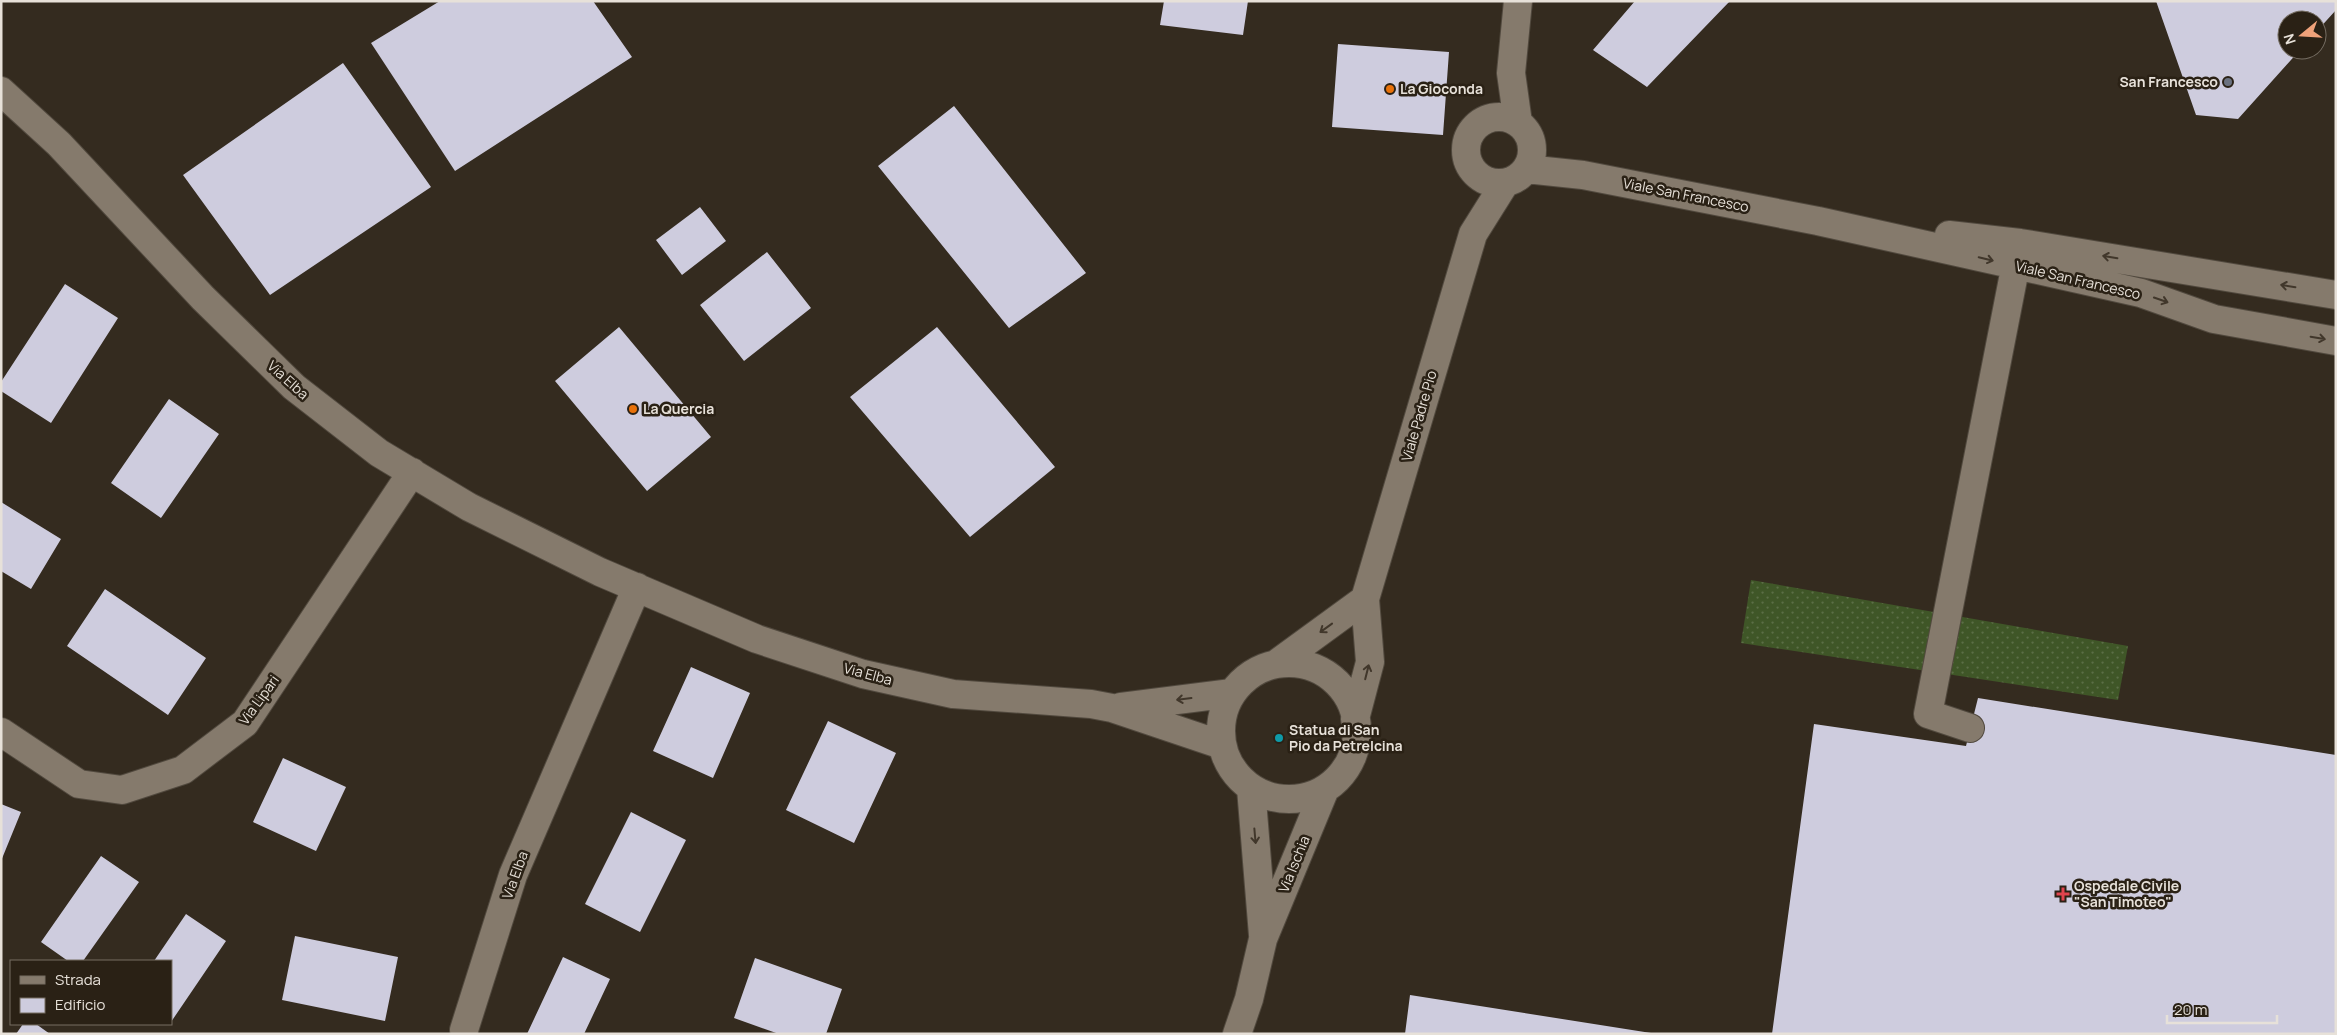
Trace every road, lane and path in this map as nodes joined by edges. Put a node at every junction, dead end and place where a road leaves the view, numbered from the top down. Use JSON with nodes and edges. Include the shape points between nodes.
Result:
{"nodes":[{"id":1,"x":1518,"y":1,"type":"edge"},
{"id":2,"x":1,"y":91,"type":"edge"},
{"id":3,"x":1513,"y":124,"type":"junction"},
{"id":4,"x":1472,"y":168,"type":"junction"},
{"id":5,"x":1584,"y":175,"type":"junction"},
{"id":6,"x":1516,"y":176,"type":"junction"},
{"id":7,"x":1473,"y":234,"type":"junction"},
{"id":8,"x":2017,"y":254,"type":"junction"},
{"id":9,"x":2336,"y":295,"type":"edge"},
{"id":10,"x":2336,"y":341,"type":"edge"},
{"id":11,"x":412,"y":472,"type":"junction"},
{"id":12,"x":637,"y":588,"type":"junction"},
{"id":13,"x":1365,"y":599,"type":"junction"},
{"id":14,"x":1276,"y":664,"type":"junction"},
{"id":15,"x":1232,"y":693,"type":"junction"},
{"id":16,"x":1112,"y":708,"type":"junction"},
{"id":17,"x":1355,"y":719,"type":"junction"},
{"id":18,"x":1970,"y":728,"type":"dead end"},
{"id":19,"x":1,"y":732,"type":"edge"},
{"id":20,"x":1222,"y":745,"type":"junction"},
{"id":21,"x":1251,"y":788,"type":"junction"},
{"id":22,"x":1325,"y":789,"type":"junction"},
{"id":23,"x":1263,"y":939,"type":"junction"},
{"id":24,"x":464,"y":1030,"type":"dead end"},
{"id":25,"x":1237,"y":1034,"type":"edge"}],
"edges":[{"from":1,"to":3,"type":"street","name":"Viale Padre Pio","via":[[1510,72]]},
{"from":2,"to":11,"type":"street","name":"Via Elba","via":[[59,144],[203,298],[294,387],[379,453]]},
{"from":3,"to":4,"type":"street","name":"Viale Padre Pio","via":[[1481,123],[1469,137],[1466,150]]},
{"from":3,"to":5,"type":"street","name":"Viale San Francesco"},
{"from":3,"to":6,"type":"street","name":"Viale Padre Pio","via":[[1532,151]]},
{"from":4,"to":6,"type":"street","via":[[1486,180]]},
{"from":4,"to":7,"type":"street","name":"Viale Padre Pio"},
{"from":5,"to":6,"type":"street","name":"Viale San Francesco"},
{"from":5,"to":8,"type":"street","name":"Viale San Francesco","via":[[1818,221]]},
{"from":6,"to":7,"type":"street","name":"Viale Padre Pio"},
{"from":7,"to":13,"type":"street","name":"Viale Padre Pio"},
{"from":9,"to":8,"type":"street","name":"Viale San Francesco","one_way":true},
{"from":8,"to":10,"type":"street","name":"Viale San Francesco","one_way":true,"via":[[2214,319]]},
{"from":8,"to":18,"type":"street","via":[[1928,714]]},
{"from":11,"to":12,"type":"street","name":"Via Elba","via":[[469,507]]},
{"from":11,"to":19,"type":"street","name":"Via Lipari","via":[[245,723],[183,770],[122,790],[79,784]]},
{"from":12,"to":16,"type":"street","name":"Via Elba","via":[[757,639],[863,674],[953,694]]},
{"from":12,"to":24,"type":"street","name":"Via Elba","via":[[513,876]]},
{"from":13,"to":14,"type":"street","one_way":true},
{"from":17,"to":13,"type":"street","name":"Viale Padre Pio","one_way":true,"via":[[1370,662]]},
{"from":14,"to":15,"type":"street","via":[[1258,670]]},
{"from":14,"to":17,"type":"street","via":[[1294,663],[1327,675],[1350,702]]},
{"from":15,"to":16,"type":"street","name":"Via Elba","one_way":true},
{"from":15,"to":20,"type":"street","via":[[1222,718]]},
{"from":16,"to":20,"type":"street","name":"Via Elba"},
{"from":17,"to":22,"type":"street","via":[[1356,737],[1352,754],[1345,770]]},
{"from":20,"to":21,"type":"street","via":[[1238,776]]},
{"from":21,"to":22,"type":"street","via":[[1266,796],[1283,799],[1300,798]]},
{"from":21,"to":23,"type":"street","name":"Via Ischia","one_way":true},
{"from":22,"to":23,"type":"street","name":"Via Ischia"},
{"from":23,"to":25,"type":"street","name":"Via Ischia"}]}
